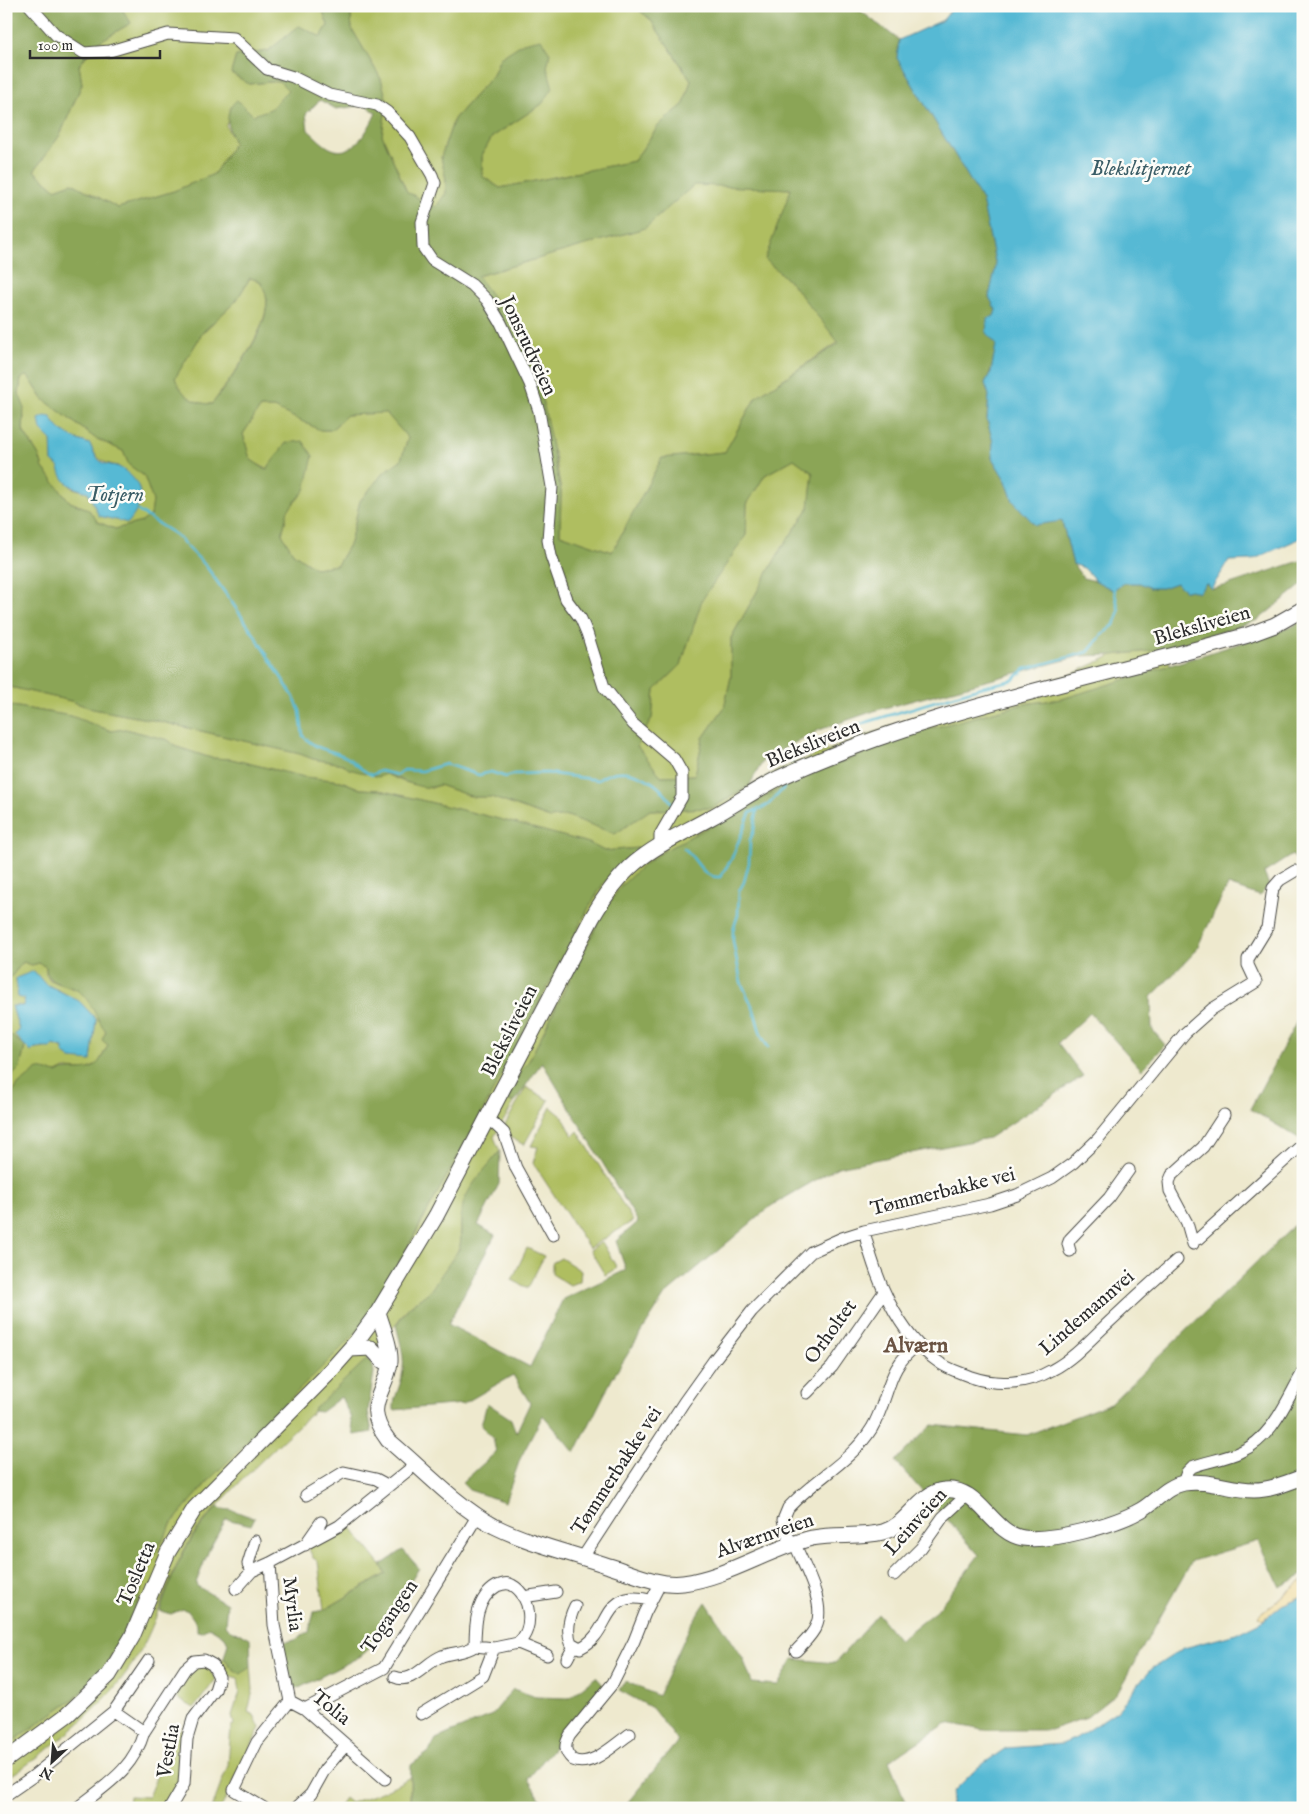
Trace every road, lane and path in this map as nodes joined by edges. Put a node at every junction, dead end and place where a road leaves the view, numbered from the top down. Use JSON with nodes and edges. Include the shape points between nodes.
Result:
{"nodes":[{"id":1,"x":30,"y":6,"type":"edge"},
{"id":2,"x":1303,"y":609,"type":"edge"},
{"id":3,"x":660,"y":844,"type":"junction"},
{"id":4,"x":1295,"y":871,"type":"dead end"},
{"id":5,"x":1224,"y":1115,"type":"dead end"},
{"id":6,"x":488,"y":1118,"type":"junction"},
{"id":7,"x":1303,"y":1144,"type":"edge"},
{"id":8,"x":1129,"y":1170,"type":"dead end"},
{"id":9,"x":864,"y":1231,"type":"junction"},
{"id":10,"x":553,"y":1235,"type":"dead end"},
{"id":11,"x":1070,"y":1251,"type":"dead end"},
{"id":12,"x":1177,"y":1260,"type":"dead end"},
{"id":13,"x":884,"y":1292,"type":"junction"},
{"id":14,"x":378,"y":1312,"type":"junction"},
{"id":15,"x":369,"y":1324,"type":"junction"},
{"id":16,"x":918,"y":1345,"type":"junction"},
{"id":17,"x":350,"y":1349,"type":"junction"},
{"id":18,"x":383,"y":1361,"type":"junction"},
{"id":19,"x":1303,"y":1372,"type":"edge"},
{"id":20,"x":383,"y":1381,"type":"junction"},
{"id":21,"x":807,"y":1393,"type":"dead end"},
{"id":22,"x":416,"y":1464,"type":"junction"},
{"id":23,"x":1303,"y":1477,"type":"edge"},
{"id":24,"x":1183,"y":1483,"type":"junction"},
{"id":25,"x":389,"y":1486,"type":"junction"},
{"id":26,"x":306,"y":1495,"type":"dead end"},
{"id":27,"x":967,"y":1495,"type":"junction"},
{"id":28,"x":478,"y":1515,"type":"junction"},
{"id":29,"x":321,"y":1522,"type":"dead end"},
{"id":30,"x":255,"y":1541,"type":"dead end"},
{"id":31,"x":793,"y":1544,"type":"junction"},
{"id":32,"x":305,"y":1545,"type":"junction"},
{"id":33,"x":583,"y":1557,"type":"junction"},
{"id":34,"x":270,"y":1563,"type":"junction"},
{"id":35,"x":252,"y":1571,"type":"junction"},
{"id":36,"x":894,"y":1575,"type":"dead end"},
{"id":37,"x":661,"y":1582,"type":"junction"},
{"id":38,"x":236,"y":1589,"type":"dead end"},
{"id":39,"x":556,"y":1592,"type":"dead end"},
{"id":40,"x":523,"y":1597,"type":"junction"},
{"id":41,"x":650,"y":1600,"type":"junction"},
{"id":42,"x":575,"y":1606,"type":"dead end"},
{"id":43,"x":518,"y":1643,"type":"junction"},
{"id":44,"x":475,"y":1646,"type":"junction"},
{"id":45,"x":574,"y":1646,"type":"junction"},
{"id":46,"x":494,"y":1648,"type":"junction"},
{"id":47,"x":796,"y":1651,"type":"dead end"},
{"id":48,"x":547,"y":1655,"type":"dead end"},
{"id":49,"x":567,"y":1659,"type":"dead end"},
{"id":50,"x":149,"y":1660,"type":"dead end"},
{"id":51,"x":395,"y":1677,"type":"dead end"},
{"id":52,"x":290,"y":1701,"type":"junction"},
{"id":53,"x":305,"y":1709,"type":"junction"},
{"id":54,"x":114,"y":1711,"type":"junction"},
{"id":55,"x":421,"y":1714,"type":"dead end"},
{"id":56,"x":144,"y":1732,"type":"junction"},
{"id":57,"x":630,"y":1734,"type":"dead end"},
{"id":58,"x":346,"y":1745,"type":"junction"},
{"id":59,"x":6,"y":1760,"type":"edge"},
{"id":60,"x":385,"y":1779,"type":"dead end"},
{"id":61,"x":6,"y":1795,"type":"edge"},
{"id":62,"x":77,"y":1808,"type":"edge"},
{"id":63,"x":170,"y":1808,"type":"edge"},
{"id":64,"x":264,"y":1808,"type":"edge"},
{"id":65,"x":296,"y":1808,"type":"edge"}],
"edges":[{"from":1,"to":3,"type":"street","name":"Jonsrudveien","via":[[56,35],[84,53],[110,51],[168,34],[234,38],[267,69],[293,77],[322,92],[364,101],[382,109],[410,137],[434,184],[421,228],[423,246],[432,260],[472,285],[487,300],[530,384],[539,411],[552,487],[548,540],[566,599],[588,632],[604,687],[633,724],[674,759],[682,773],[682,797],[660,835]]},
{"from":2,"to":3,"type":"main road","name":"Bleksliveien","via":[[1248,635],[974,708],[883,737],[778,779]]},
{"from":3,"to":6,"type":"main road","name":"Bleksliveien","via":[[630,865],[604,898]]},
{"from":4,"to":9,"type":"street","name":"Tømmerbakke vei","via":[[1273,888],[1267,928],[1248,959],[1256,982],[1212,1009],[1185,1033],[1098,1139],[1073,1163],[1041,1184],[1006,1199]]},
{"from":5,"to":7,"type":"street","via":[[1203,1147],[1172,1175],[1169,1182],[1170,1191],[1196,1242]]},
{"from":6,"to":10,"type":"street","via":[[504,1132],[516,1168]]},
{"from":6,"to":14,"type":"main road","name":"Bleksliveien","via":[[423,1239]]},
{"from":8,"to":11,"type":"street","via":[[1110,1198],[1070,1238]]},
{"from":9,"to":13,"type":"street","name":"Orholtet"},
{"from":9,"to":33,"type":"street","name":"Tømmerbakke vei","via":[[811,1252],[752,1311],[684,1402]]},
{"from":12,"to":16,"type":"street","name":"Lindemannvei","via":[[1071,1358],[1042,1375],[1012,1383],[982,1381],[938,1363]]},
{"from":13,"to":16,"type":"street","name":"Orholtet"},
{"from":13,"to":21,"type":"street","name":"Orholtet","via":[[832,1367]]},
{"from":14,"to":15,"type":"main road","name":"Bleksliveien"},
{"from":14,"to":20,"type":"main road","name":"Alværnveien","via":[[390,1359]]},
{"from":15,"to":17,"type":"main road"},
{"from":15,"to":18,"type":"main road","name":"Alværnveien"},
{"from":16,"to":31,"type":"street","via":[[898,1362],[876,1419],[862,1441],[788,1508],[784,1520]]},
{"from":17,"to":18,"type":"main road","via":[[371,1348]]},
{"from":17,"to":59,"type":"main road","name":"Tosletta","via":[[210,1491],[183,1525],[132,1637],[108,1675],[67,1715]]},
{"from":18,"to":20,"type":"main road","name":"Alværnveien"},
{"from":19,"to":24,"type":"street","via":[[1262,1438],[1239,1453],[1192,1467]]},
{"from":20,"to":22,"type":"main road","name":"Alværnveien","via":[[376,1406],[378,1422],[388,1440]]},
{"from":22,"to":25,"type":"street","name":"Myrlia"},
{"from":22,"to":28,"type":"main road","name":"Alværnveien"},
{"from":23,"to":24,"type":"main road","via":[[1255,1490],[1204,1482]]},
{"from":24,"to":27,"type":"main road","via":[[1134,1514],[1076,1532],[1042,1538],[1023,1538],[1007,1533]]},
{"from":25,"to":26,"type":"street","via":[[376,1479],[344,1472]]},
{"from":25,"to":32,"type":"street","name":"Myrlia","via":[[339,1526]]},
{"from":27,"to":31,"type":"main road","name":"Alværnveien","via":[[951,1490],[934,1493],[902,1522],[885,1532],[828,1536]]},
{"from":27,"to":36,"type":"street","name":"Leinveien","via":[[943,1517],[921,1548]]},
{"from":28,"to":33,"type":"main road","name":"Alværnveien","via":[[509,1533]]},
{"from":28,"to":53,"type":"street","name":"Togangen","via":[[384,1668]]},
{"from":29,"to":32,"type":"street"},
{"from":30,"to":35,"type":"street","via":[[248,1564]]},
{"from":31,"to":37,"type":"main road","name":"Alværnveien","via":[[699,1580],[677,1584]]},
{"from":31,"to":47,"type":"street","via":[[812,1583],[819,1614],[816,1627]]},
{"from":32,"to":34,"type":"street","name":"Myrlia"},
{"from":33,"to":37,"type":"main road","name":"Alværnveien"},
{"from":34,"to":35,"type":"street"},
{"from":34,"to":52,"type":"street","name":"Myrlia","via":[[274,1625]]},
{"from":35,"to":38,"type":"street"},
{"from":37,"to":41,"type":"street"},
{"from":39,"to":40,"type":"street"},
{"from":40,"to":43,"type":"street","via":[[529,1622]]},
{"from":40,"to":44,"type":"street","via":[[512,1585],[504,1583],[485,1597],[477,1614]]},
{"from":41,"to":45,"type":"street","via":[[634,1597],[623,1600],[585,1646]]},
{"from":41,"to":57,"type":"street","via":[[616,1678],[570,1734],[565,1744],[566,1751],[573,1760],[583,1762]]},
{"from":42,"to":45,"type":"street","via":[[568,1626],[569,1639]]},
{"from":43,"to":46,"type":"street"},
{"from":43,"to":48,"type":"street"},
{"from":44,"to":46,"type":"street"},
{"from":44,"to":51,"type":"street","via":[[434,1660],[409,1678]]},
{"from":45,"to":49,"type":"street"},
{"from":46,"to":55,"type":"street","via":[[483,1676]]},
{"from":50,"to":54,"type":"street"},
{"from":52,"to":53,"type":"street","name":"Tolia"},
{"from":52,"to":64,"type":"street","via":[[257,1742],[234,1790]]},
{"from":53,"to":58,"type":"street","name":"Tolia"},
{"from":54,"to":56,"type":"street","name":"Vestlia"},
{"from":54,"to":61,"type":"street"},
{"from":56,"to":62,"type":"street","name":"Vestlia","via":[[135,1754],[119,1776]]},
{"from":56,"to":63,"type":"street","name":"Vestlia","via":[[190,1664],[204,1660],[214,1666],[218,1672],[218,1683],[193,1719],[187,1739],[184,1784]]},
{"from":58,"to":60,"type":"street","name":"Tolia"},
{"from":58,"to":65,"type":"street","name":"Tolia","via":[[325,1769],[311,1794]]}]}
